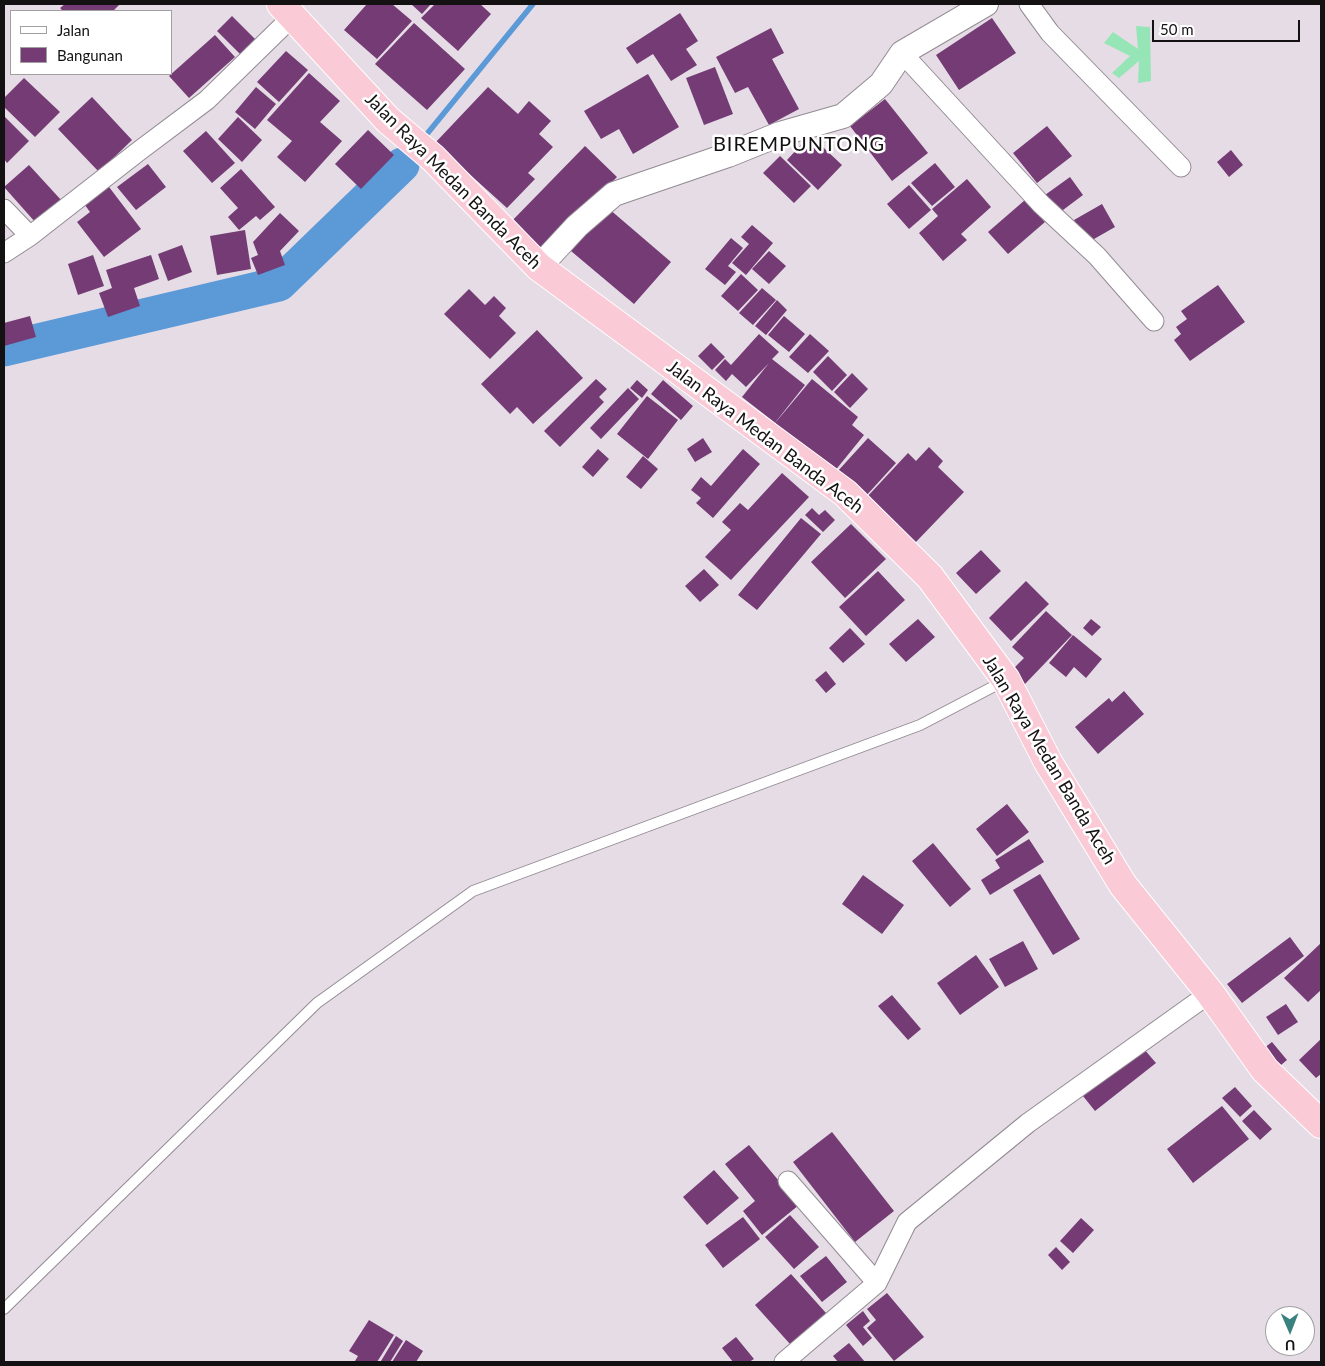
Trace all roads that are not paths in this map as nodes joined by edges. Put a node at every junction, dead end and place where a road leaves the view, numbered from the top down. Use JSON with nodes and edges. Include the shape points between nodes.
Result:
{"nodes":[{"id":1,"x":986,"y":4,"type":"edge"},
{"id":2,"x":1029,"y":4,"type":"edge"},
{"id":3,"x":287,"y":10,"type":"edge"},
{"id":4,"x":902,"y":53,"type":"junction"},
{"id":5,"x":1181,"y":167,"type":"dead end"},
{"id":6,"x":4,"y":209,"type":"edge"},
{"id":7,"x":30,"y":236,"type":"junction"},
{"id":8,"x":4,"y":253,"type":"edge"},
{"id":9,"x":539,"y":267,"type":"junction"},
{"id":10,"x":1154,"y":321,"type":"dead end"},
{"id":11,"x":1006,"y":680,"type":"junction"},
{"id":12,"x":1210,"y":993,"type":"junction"},
{"id":13,"x":1321,"y":1124,"type":"edge"},
{"id":14,"x":788,"y":1181,"type":"dead end"},
{"id":15,"x":877,"y":1283,"type":"junction"},
{"id":16,"x":4,"y":1309,"type":"edge"},
{"id":17,"x":784,"y":1362,"type":"edge"}],
"edges":[{"from":1,"to":4,"type":"street"},
{"from":2,"to":5,"type":"street","via":[[1050,33]]},
{"from":3,"to":7,"type":"street","via":[[207,100]]},
{"from":3,"to":9,"type":"highway","name":"Jalan Raya Medan Banda Aceh","via":[[388,120],[433,158]]},
{"from":4,"to":9,"type":"street","via":[[881,84],[843,116],[780,134],[614,194],[577,226]]},
{"from":4,"to":10,"type":"street","via":[[1041,204],[1097,256]]},
{"from":6,"to":7,"type":"street"},
{"from":7,"to":8,"type":"street"},
{"from":9,"to":11,"type":"highway","name":"Jalan Raya Medan Banda Aceh","via":[[844,493],[930,577]]},
{"from":11,"to":12,"type":"highway","name":"Jalan Raya Medan Banda Aceh","via":[[1048,762],[1123,885]]},
{"from":11,"to":16,"type":"lane","via":[[920,725],[473,891],[318,1003]]},
{"from":12,"to":13,"type":"highway","name":"Jalan Raya Medan Banda Aceh","via":[[1265,1070]]},
{"from":12,"to":15,"type":"street","via":[[1028,1123],[908,1222]]},
{"from":14,"to":15,"type":"street"},
{"from":15,"to":17,"type":"street"}]}
